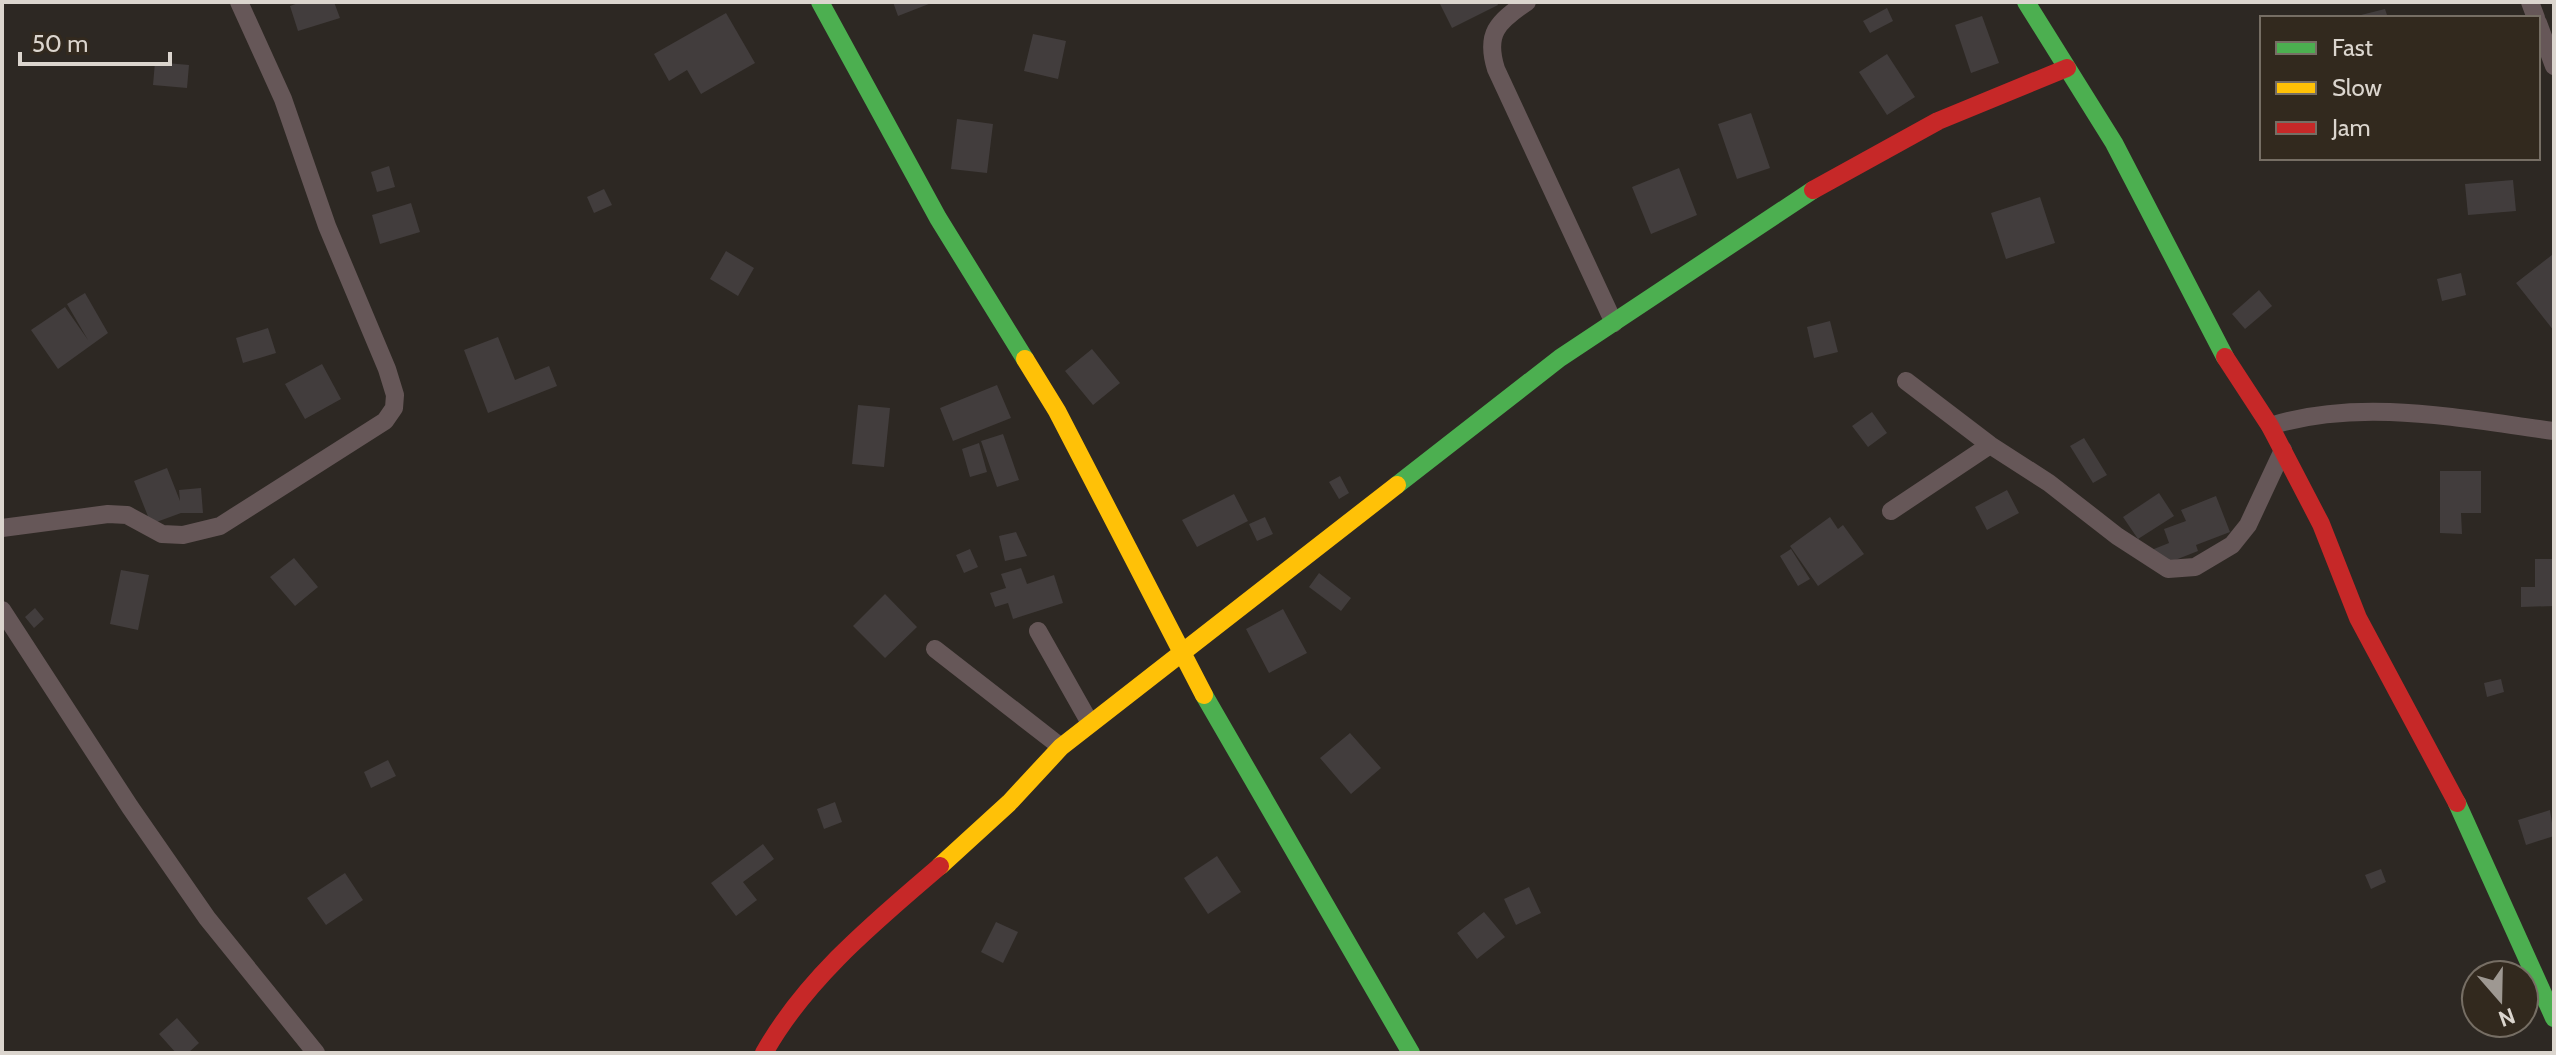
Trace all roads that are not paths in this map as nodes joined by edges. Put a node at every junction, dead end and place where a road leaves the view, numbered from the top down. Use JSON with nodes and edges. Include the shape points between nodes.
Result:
{"nodes":[{"id":1,"x":239,"y":2,"type":"edge"},
{"id":2,"x":820,"y":2,"type":"edge"},
{"id":3,"x":1527,"y":2,"type":"edge"},
{"id":4,"x":2026,"y":2,"type":"edge"},
{"id":5,"x":2540,"y":28,"type":"edge"},
{"id":6,"x":2554,"y":66,"type":"edge"},
{"id":7,"x":2067,"y":68,"type":"junction"},
{"id":8,"x":1614,"y":323,"type":"junction"},
{"id":9,"x":1906,"y":381,"type":"dead end"},
{"id":10,"x":2270,"y":426,"type":"junction"},
{"id":11,"x":2554,"y":431,"type":"edge"},
{"id":12,"x":1990,"y":445,"type":"junction"},
{"id":13,"x":2283,"y":450,"type":"junction"},
{"id":14,"x":1891,"y":511,"type":"dead end"},
{"id":15,"x":2,"y":528,"type":"edge"},
{"id":16,"x":2,"y":610,"type":"edge"},
{"id":17,"x":1038,"y":631,"type":"dead end"},
{"id":18,"x":935,"y":649,"type":"dead end"},
{"id":19,"x":1184,"y":652,"type":"junction"},
{"id":20,"x":1090,"y":723,"type":"junction"},
{"id":21,"x":1061,"y":747,"type":"junction"},
{"id":22,"x":2554,"y":1018,"type":"edge"},
{"id":23,"x":316,"y":1053,"type":"edge"},
{"id":24,"x":764,"y":1053,"type":"edge"},
{"id":25,"x":1411,"y":1053,"type":"edge"}],
"edges":[{"from":1,"to":15,"type":"street","via":[[283,99],[327,226],[387,369],[394,408],[385,421],[220,526],[162,534],[127,515],[108,514]]},
{"from":2,"to":19,"type":"street","via":[[938,218],[1057,411]]},
{"from":3,"to":8,"type":"street","via":[[1497,26],[1489,46]]},
{"from":4,"to":7,"type":"street"},
{"from":5,"to":6,"type":"street"},
{"from":7,"to":8,"type":"street","via":[[1938,121],[1835,175]]},
{"from":7,"to":10,"type":"street","via":[[2114,143],[2237,379]]},
{"from":8,"to":19,"type":"street","via":[[1513,392]]},
{"from":9,"to":12,"type":"street"},
{"from":10,"to":11,"type":"street","via":[[2294,418],[2367,412]]},
{"from":10,"to":13,"type":"street"},
{"from":12,"to":13,"type":"street","via":[[2153,563],[2185,570],[2232,545],[2248,525]]},
{"from":12,"to":14,"type":"street"},
{"from":13,"to":22,"type":"street","via":[[2321,524],[2358,618],[2471,830]]},
{"from":16,"to":23,"type":"street","via":[[207,918]]},
{"from":17,"to":20,"type":"street"},
{"from":18,"to":21,"type":"street"},
{"from":19,"to":20,"type":"street"},
{"from":19,"to":25,"type":"street","via":[[1225,736]]},
{"from":20,"to":21,"type":"street"},
{"from":21,"to":24,"type":"street","via":[[1019,796],[866,929],[785,1017]]}]}
